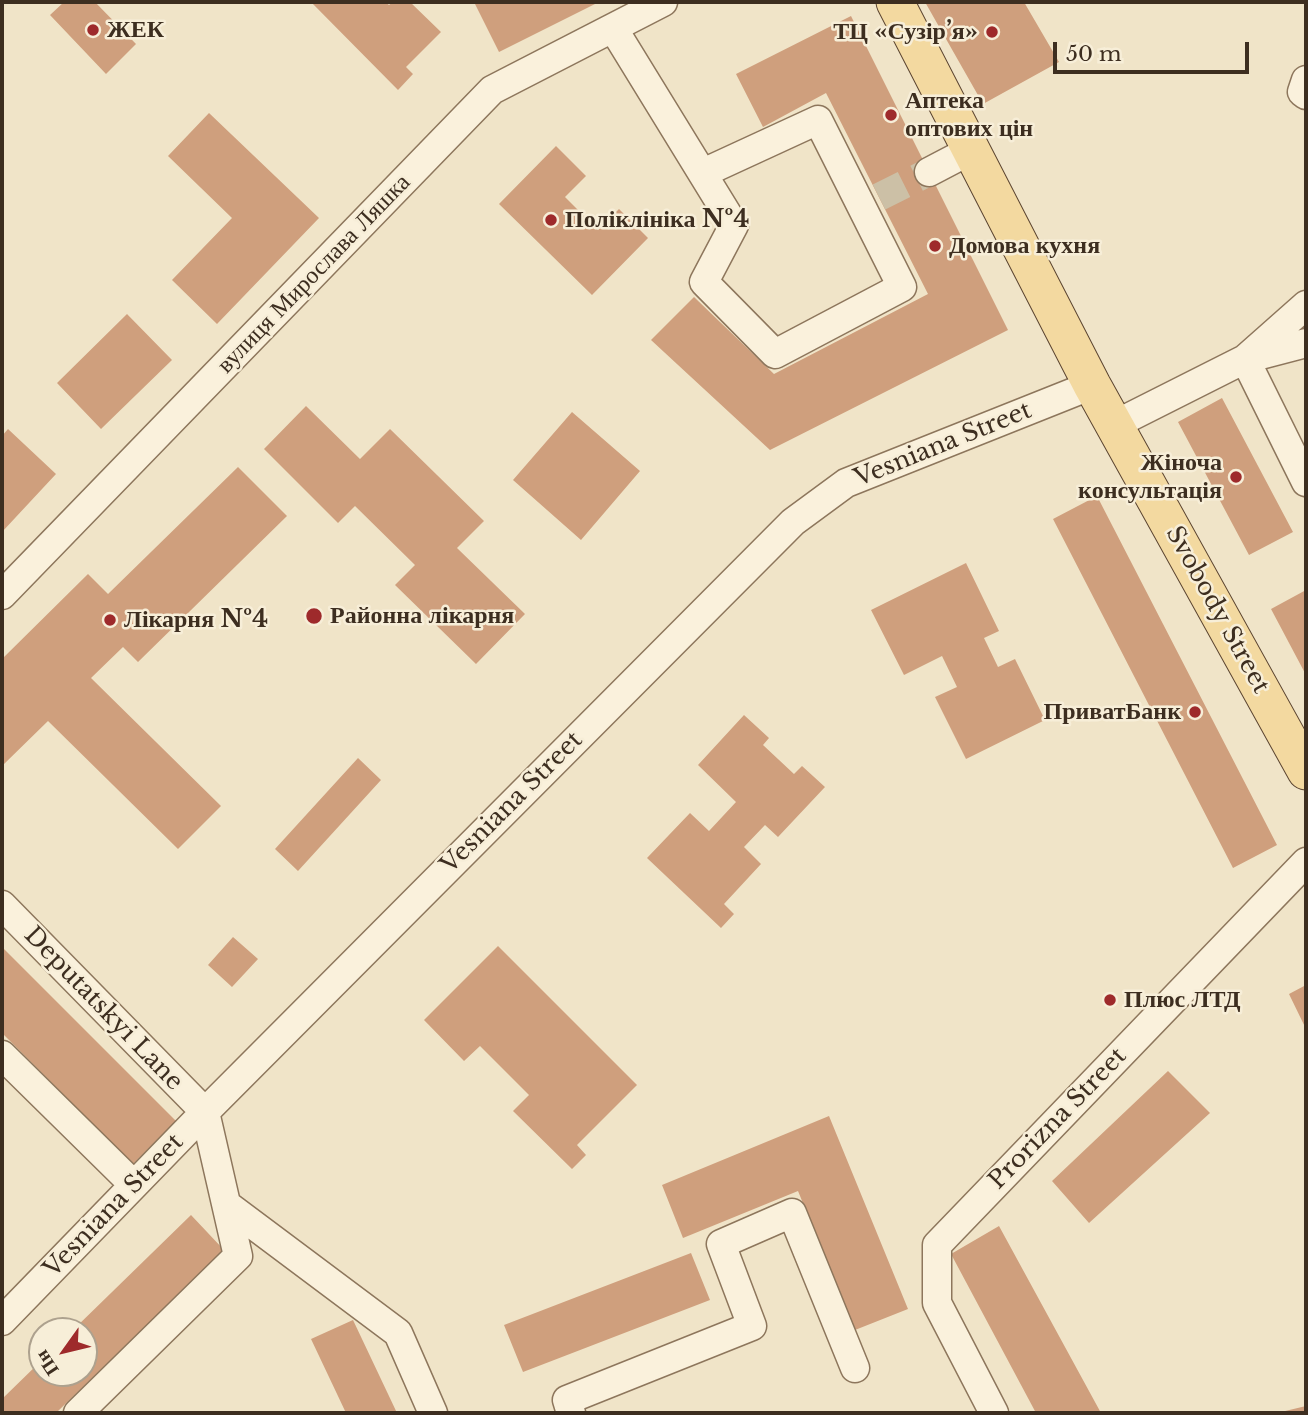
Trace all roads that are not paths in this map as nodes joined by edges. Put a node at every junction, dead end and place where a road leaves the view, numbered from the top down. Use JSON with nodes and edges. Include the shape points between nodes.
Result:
{"nodes":[{"id":1,"x":663,"y":2,"type":"edge"},
{"id":2,"x":895,"y":2,"type":"edge"},
{"id":3,"x":613,"y":28,"type":"junction"},
{"id":4,"x":1306,"y":80,"type":"edge"},
{"id":5,"x":1306,"y":95,"type":"edge"},
{"id":6,"x":971,"y":150,"type":"junction"},
{"id":7,"x":929,"y":172,"type":"tunnel mouth"},
{"id":8,"x":703,"y":173,"type":"junction"},
{"id":9,"x":1306,"y":305,"type":"edge"},
{"id":10,"x":1306,"y":343,"type":"edge"},
{"id":11,"x":1245,"y":359,"type":"junction"},
{"id":12,"x":1092,"y":385,"type":"junction"},
{"id":13,"x":1114,"y":425,"type":"junction"},
{"id":14,"x":1306,"y":482,"type":"edge"},
{"id":15,"x":2,"y":595,"type":"edge"},
{"id":16,"x":1306,"y":771,"type":"edge"},
{"id":17,"x":1306,"y":862,"type":"edge"},
{"id":18,"x":2,"y":905,"type":"edge"},
{"id":19,"x":2,"y":1055,"type":"edge"},
{"id":20,"x":205,"y":1112,"type":"junction"},
{"id":21,"x":134,"y":1185,"type":"junction"},
{"id":22,"x":227,"y":1205,"type":"junction"},
{"id":23,"x":2,"y":1321,"type":"edge"},
{"id":24,"x":855,"y":1368,"type":"dead end"},
{"id":25,"x":78,"y":1413,"type":"edge"},
{"id":26,"x":433,"y":1413,"type":"edge"},
{"id":27,"x":571,"y":1413,"type":"edge"},
{"id":28,"x":994,"y":1413,"type":"edge"}],
"edges":[{"from":1,"to":3,"type":"street","name":"вулиця Мирослава Ляшка"},
{"from":2,"to":6,"type":"main road","name":"Svobody Street"},
{"from":3,"to":8,"type":"street"},
{"from":3,"to":15,"type":"street","name":"вулиця Мирослава Ляшка","via":[[492,90]]},
{"from":4,"to":5,"type":"street","via":[[1302,92]]},
{"from":6,"to":7,"type":"street"},
{"from":6,"to":12,"type":"main road","name":"Svobody Street"},
{"from":8,"to":8,"type":"street","via":[[734,225],[704,282],[775,354],[902,287],[870,202],[818,120]]},
{"from":9,"to":11,"type":"street"},
{"from":10,"to":11,"type":"street"},
{"from":11,"to":13,"type":"street"},
{"from":11,"to":14,"type":"street"},
{"from":12,"to":13,"type":"main road","name":"Svobody Street"},
{"from":12,"to":20,"type":"street","name":"Vesniana Street","via":[[846,483],[793,522]]},
{"from":13,"to":16,"type":"main road","name":"Svobody Street"},
{"from":17,"to":28,"type":"street","name":"Prorizna Street","via":[[937,1245],[937,1303]]},
{"from":18,"to":20,"type":"street","name":"Deputatskyi Lane"},
{"from":19,"to":21,"type":"street"},
{"from":20,"to":21,"type":"street","name":"Vesniana Street"},
{"from":20,"to":22,"type":"street"},
{"from":21,"to":23,"type":"street","name":"Vesniana Street"},
{"from":22,"to":25,"type":"street","via":[[238,1256]]},
{"from":22,"to":26,"type":"street","via":[[397,1333]]},
{"from":24,"to":27,"type":"street","via":[[792,1213],[721,1244],[752,1326],[567,1400]]}]}
